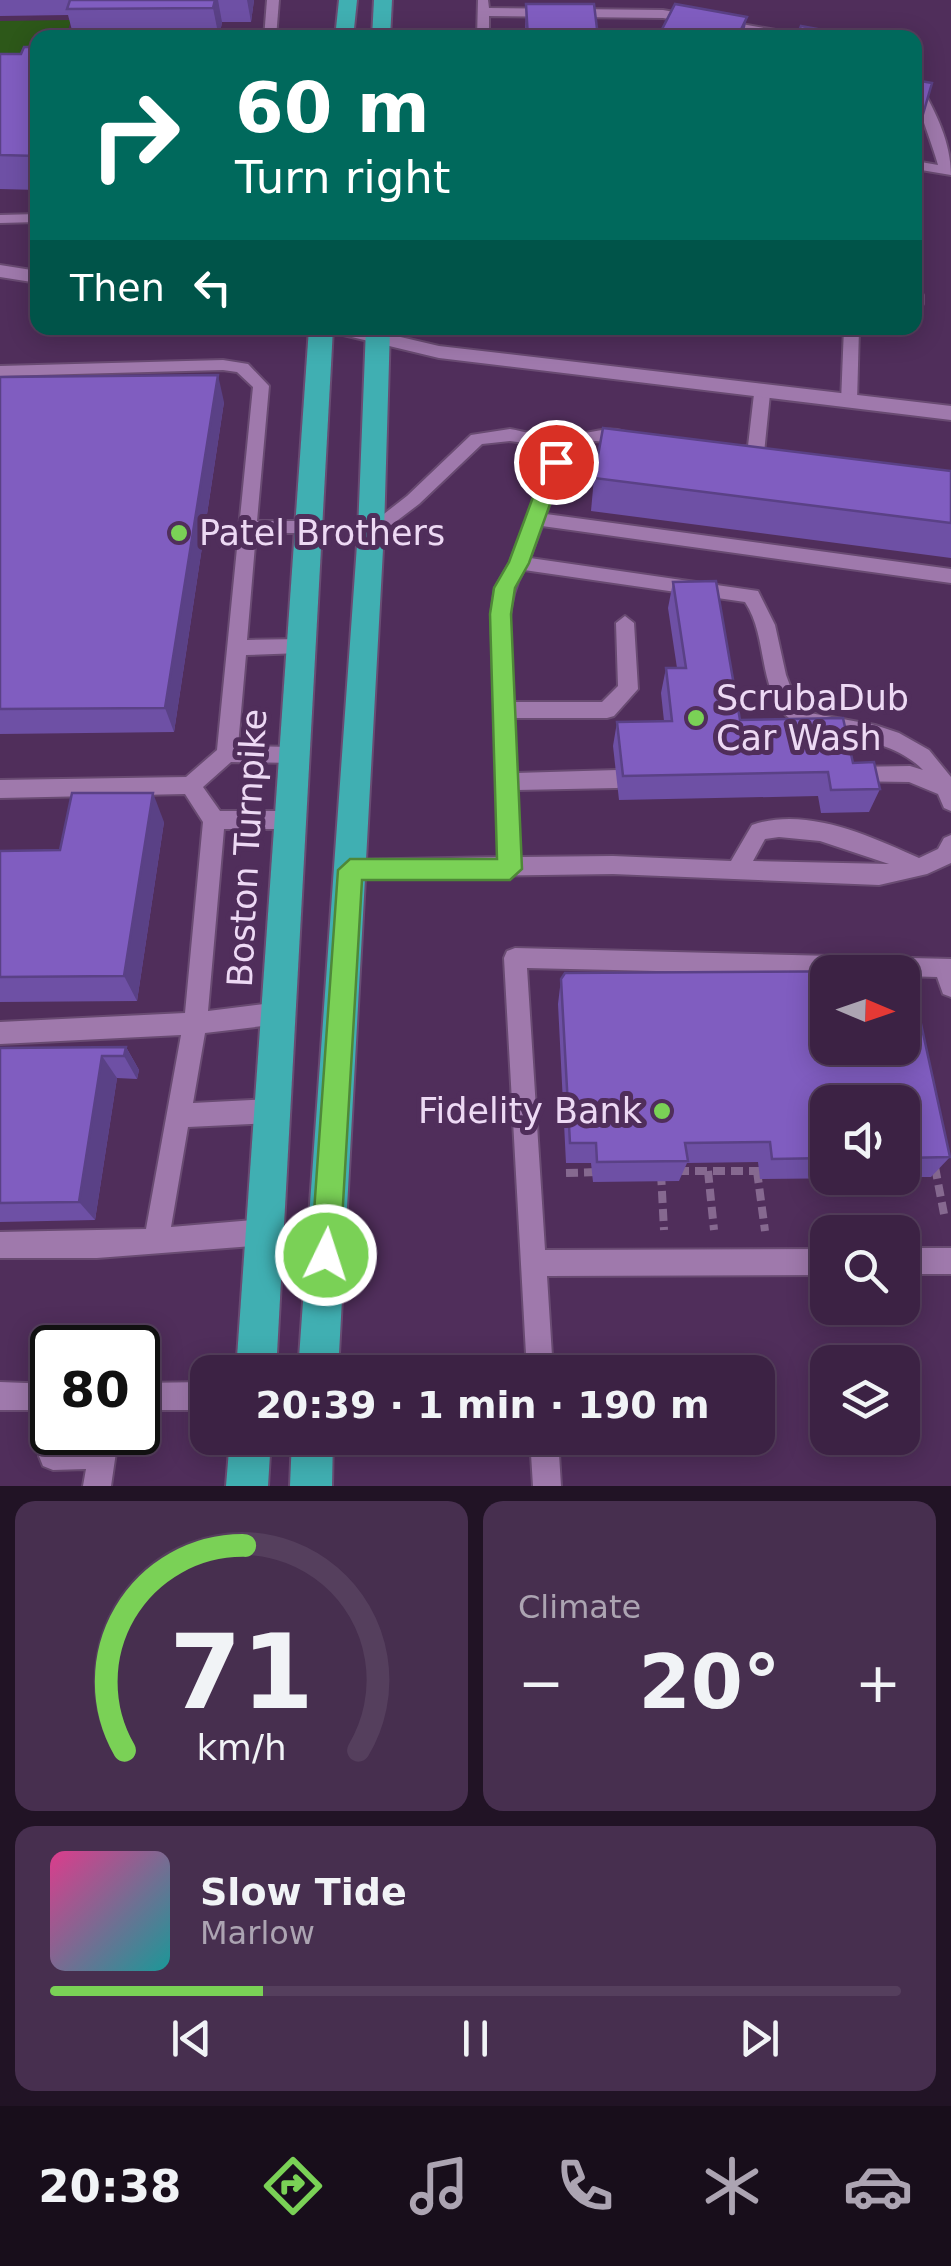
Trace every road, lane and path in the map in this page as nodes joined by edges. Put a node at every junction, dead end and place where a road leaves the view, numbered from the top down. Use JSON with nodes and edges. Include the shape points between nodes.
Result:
{"nodes":[{"id":1,"x":274,"y":0,"type":"edge"},
{"id":2,"x":348,"y":0,"type":"edge"},
{"id":3,"x":383,"y":0,"type":"edge"},
{"id":4,"x":484,"y":6,"type":"edge"},
{"id":5,"x":271,"y":30,"type":"edge"},
{"id":6,"x":345,"y":30,"type":"edge"},
{"id":7,"x":381,"y":30,"type":"edge"},
{"id":8,"x":764,"y":30,"type":"edge"},
{"id":9,"x":922,"y":100,"type":"edge"},
{"id":10,"x":922,"y":166,"type":"edge"},
{"id":11,"x":948,"y":170,"type":"edge"},
{"id":12,"x":0,"y":218,"type":"edge"},
{"id":13,"x":30,"y":218,"type":"edge"},
{"id":14,"x":1,"y":272,"type":"edge"},
{"id":15,"x":30,"y":276,"type":"edge"},
{"id":16,"x":320,"y":335,"type":"edge"},
{"id":17,"x":378,"y":335,"type":"edge"},
{"id":18,"x":385,"y":335,"type":"edge"},
{"id":19,"x":852,"y":335,"type":"edge"},
{"id":20,"x":0,"y":371,"type":"edge"},
{"id":21,"x":762,"y":394,"type":"junction"},
{"id":22,"x":848,"y":402,"type":"junction"},
{"id":23,"x":951,"y":414,"type":"edge"},
{"id":24,"x":657,"y":441,"type":"edge"},
{"id":25,"x":564,"y":444,"type":"junction"},
{"id":26,"x":716,"y":448,"type":"edge"},
{"id":27,"x":534,"y":519,"type":"junction"},
{"id":28,"x":250,"y":527,"type":"junction"},
{"id":29,"x":306,"y":527,"type":"junction"},
{"id":30,"x":372,"y":532,"type":"junction"},
{"id":31,"x":519,"y":563,"type":"junction"},
{"id":32,"x":951,"y":576,"type":"edge"},
{"id":33,"x":626,"y":623,"type":"dead end"},
{"id":34,"x":301,"y":646,"type":"junction"},
{"id":35,"x":239,"y":648,"type":"junction"},
{"id":36,"x":502,"y":710,"type":"junction"},
{"id":37,"x":227,"y":754,"type":"junction"},
{"id":38,"x":294,"y":756,"type":"junction"},
{"id":39,"x":840,"y":775,"type":"edge"},
{"id":40,"x":617,"y":780,"type":"edge"},
{"id":41,"x":506,"y":782,"type":"junction"},
{"id":42,"x":190,"y":785,"type":"junction"},
{"id":43,"x":0,"y":789,"type":"edge"},
{"id":44,"x":949,"y":796,"type":"edge"},
{"id":45,"x":214,"y":820,"type":"junction"},
{"id":46,"x":290,"y":820,"type":"junction"},
{"id":47,"x":951,"y":844,"type":"edge"},
{"id":48,"x":918,"y":867,"type":"junction"},
{"id":49,"x":510,"y":869,"type":"junction"},
{"id":50,"x":350,"y":870,"type":"junction"},
{"id":51,"x":737,"y":870,"type":"junction"},
{"id":52,"x":951,"y":987,"type":"edge"},
{"id":53,"x":280,"y":1013,"type":"junction"},
{"id":54,"x":195,"y":1023,"type":"junction"},
{"id":55,"x":0,"y":1033,"type":"edge"},
{"id":56,"x":273,"y":1111,"type":"junction"},
{"id":57,"x":178,"y":1116,"type":"junction"},
{"id":58,"x":932,"y":1149,"type":"edge"},
{"id":59,"x":936,"y":1168,"type":"junction"},
{"id":60,"x":920,"y":1169,"type":"edge"},
{"id":61,"x":775,"y":1170,"type":"edge"},
{"id":62,"x":708,"y":1171,"type":"junction"},
{"id":63,"x":757,"y":1171,"type":"junction"},
{"id":64,"x":604,"y":1172,"type":"edge"},
{"id":65,"x":642,"y":1172,"type":"edge"},
{"id":66,"x":661,"y":1172,"type":"junction"},
{"id":67,"x":566,"y":1173,"type":"edge"},
{"id":68,"x":944,"y":1214,"type":"dead end"},
{"id":69,"x":266,"y":1232,"type":"junction"},
{"id":70,"x":156,"y":1240,"type":"junction"},
{"id":71,"x":0,"y":1245,"type":"edge"},
{"id":72,"x":920,"y":1261,"type":"edge"},
{"id":73,"x":951,"y":1261,"type":"edge"},
{"id":74,"x":666,"y":1262,"type":"junction"},
{"id":75,"x":718,"y":1262,"type":"junction"},
{"id":76,"x":769,"y":1262,"type":"junction"},
{"id":77,"x":810,"y":1262,"type":"edge"},
{"id":78,"x":534,"y":1263,"type":"junction"},
{"id":79,"x":257,"y":1355,"type":"edge"},
{"id":80,"x":319,"y":1355,"type":"edge"},
{"id":81,"x":539,"y":1355,"type":"edge"},
{"id":82,"x":0,"y":1396,"type":"edge"},
{"id":83,"x":30,"y":1396,"type":"edge"},
{"id":84,"x":160,"y":1396,"type":"edge"},
{"id":85,"x":190,"y":1396,"type":"edge"},
{"id":86,"x":57,"y":1455,"type":"edge"},
{"id":87,"x":102,"y":1455,"type":"edge"},
{"id":88,"x":250,"y":1455,"type":"edge"},
{"id":89,"x":312,"y":1455,"type":"edge"},
{"id":90,"x":545,"y":1455,"type":"edge"},
{"id":91,"x":53,"y":1456,"type":"dead end"},
{"id":92,"x":97,"y":1486,"type":"edge"},
{"id":93,"x":247,"y":1486,"type":"edge"},
{"id":94,"x":310,"y":1486,"type":"edge"},
{"id":95,"x":547,"y":1486,"type":"edge"}],
"edges":[{"from":1,"to":5,"type":"lane"},
{"from":2,"to":6,"type":"highway"},
{"from":3,"to":7,"type":"highway"},
{"from":4,"to":8,"type":"lane","via":[[664,14]]},
{"from":9,"to":11,"type":"lane"},
{"from":10,"to":11,"type":"lane"},
{"from":12,"to":13,"type":"lane"},
{"from":14,"to":15,"type":"street"},
{"from":16,"to":29,"type":"highway","name":"Boston Turnpike"},
{"from":17,"to":30,"type":"highway"},
{"from":18,"to":21,"type":"street","via":[[440,352]]},
{"from":19,"to":22,"type":"lane"},
{"from":20,"to":28,"type":"lane","via":[[224,365],[253,375],[261,386]]},
{"from":21,"to":22,"type":"street"},
{"from":21,"to":26,"type":"lane","via":[[766,454]]},
{"from":22,"to":23,"type":"street"},
{"from":24,"to":25,"type":"lane","via":[[595,435]]},
{"from":25,"to":27,"type":"lane"},
{"from":25,"to":30,"type":"lane","via":[[478,438]]},
{"from":27,"to":31,"type":"lane"},
{"from":27,"to":32,"type":"lane"},
{"from":28,"to":29,"type":"lane"},
{"from":28,"to":35,"type":"lane"},
{"from":29,"to":34,"type":"highway","name":"Boston Turnpike"},
{"from":30,"to":50,"type":"highway"},
{"from":31,"to":36,"type":"lane","via":[[504,588],[500,614]]},
{"from":31,"to":44,"type":"lane","via":[[751,596],[764,611],[784,697],[800,717],[920,751],[944,778]]},
{"from":33,"to":36,"type":"lane","via":[[628,688],[606,710]]},
{"from":34,"to":35,"type":"lane"},
{"from":34,"to":38,"type":"highway","name":"Boston Turnpike"},
{"from":35,"to":37,"type":"lane"},
{"from":36,"to":41,"type":"lane"},
{"from":37,"to":38,"type":"lane"},
{"from":37,"to":42,"type":"lane"},
{"from":38,"to":46,"type":"highway","name":"Boston Turnpike"},
{"from":39,"to":44,"type":"lane","via":[[910,774]]},
{"from":40,"to":41,"type":"lane"},
{"from":41,"to":49,"type":"lane"},
{"from":42,"to":43,"type":"lane"},
{"from":42,"to":45,"type":"lane"},
{"from":45,"to":46,"type":"lane"},
{"from":45,"to":54,"type":"lane"},
{"from":46,"to":53,"type":"highway","name":"Boston Turnpike"},
{"from":47,"to":48,"type":"lane","via":[[946,855]]},
{"from":48,"to":51,"type":"lane","via":[[879,876]]},
{"from":48,"to":51,"type":"lane","via":[[863,843],[777,826],[758,830]]},
{"from":49,"to":50,"type":"lane"},
{"from":49,"to":51,"type":"lane"},
{"from":50,"to":80,"type":"highway"},
{"from":52,"to":78,"type":"lane","via":[[946,967],[515,958]]},
{"from":53,"to":54,"type":"lane"},
{"from":53,"to":56,"type":"highway","name":"Boston Turnpike"},
{"from":54,"to":55,"type":"lane"},
{"from":54,"to":57,"type":"lane"},
{"from":56,"to":57,"type":"lane"},
{"from":56,"to":69,"type":"highway","name":"Boston Turnpike"},
{"from":57,"to":70,"type":"lane"},
{"from":58,"to":59,"type":"path"},
{"from":59,"to":60,"type":"path"},
{"from":59,"to":68,"type":"path"},
{"from":61,"to":63,"type":"path"},
{"from":62,"to":63,"type":"path"},
{"from":62,"to":66,"type":"path"},
{"from":62,"to":75,"type":"path"},
{"from":63,"to":76,"type":"path"},
{"from":64,"to":67,"type":"path"},
{"from":65,"to":66,"type":"path"},
{"from":66,"to":74,"type":"path"},
{"from":69,"to":70,"type":"lane"},
{"from":69,"to":79,"type":"highway","name":"Boston Turnpike"},
{"from":70,"to":71,"type":"lane"},
{"from":72,"to":73,"type":"lane"},
{"from":74,"to":75,"type":"lane"},
{"from":74,"to":78,"type":"lane"},
{"from":75,"to":76,"type":"lane"},
{"from":76,"to":77,"type":"lane"},
{"from":78,"to":81,"type":"lane"},
{"from":82,"to":83,"type":"lane"},
{"from":84,"to":85,"type":"lane"},
{"from":86,"to":91,"type":"lane"},
{"from":87,"to":92,"type":"lane"},
{"from":88,"to":93,"type":"highway"},
{"from":89,"to":94,"type":"highway"},
{"from":90,"to":95,"type":"lane"}]}
